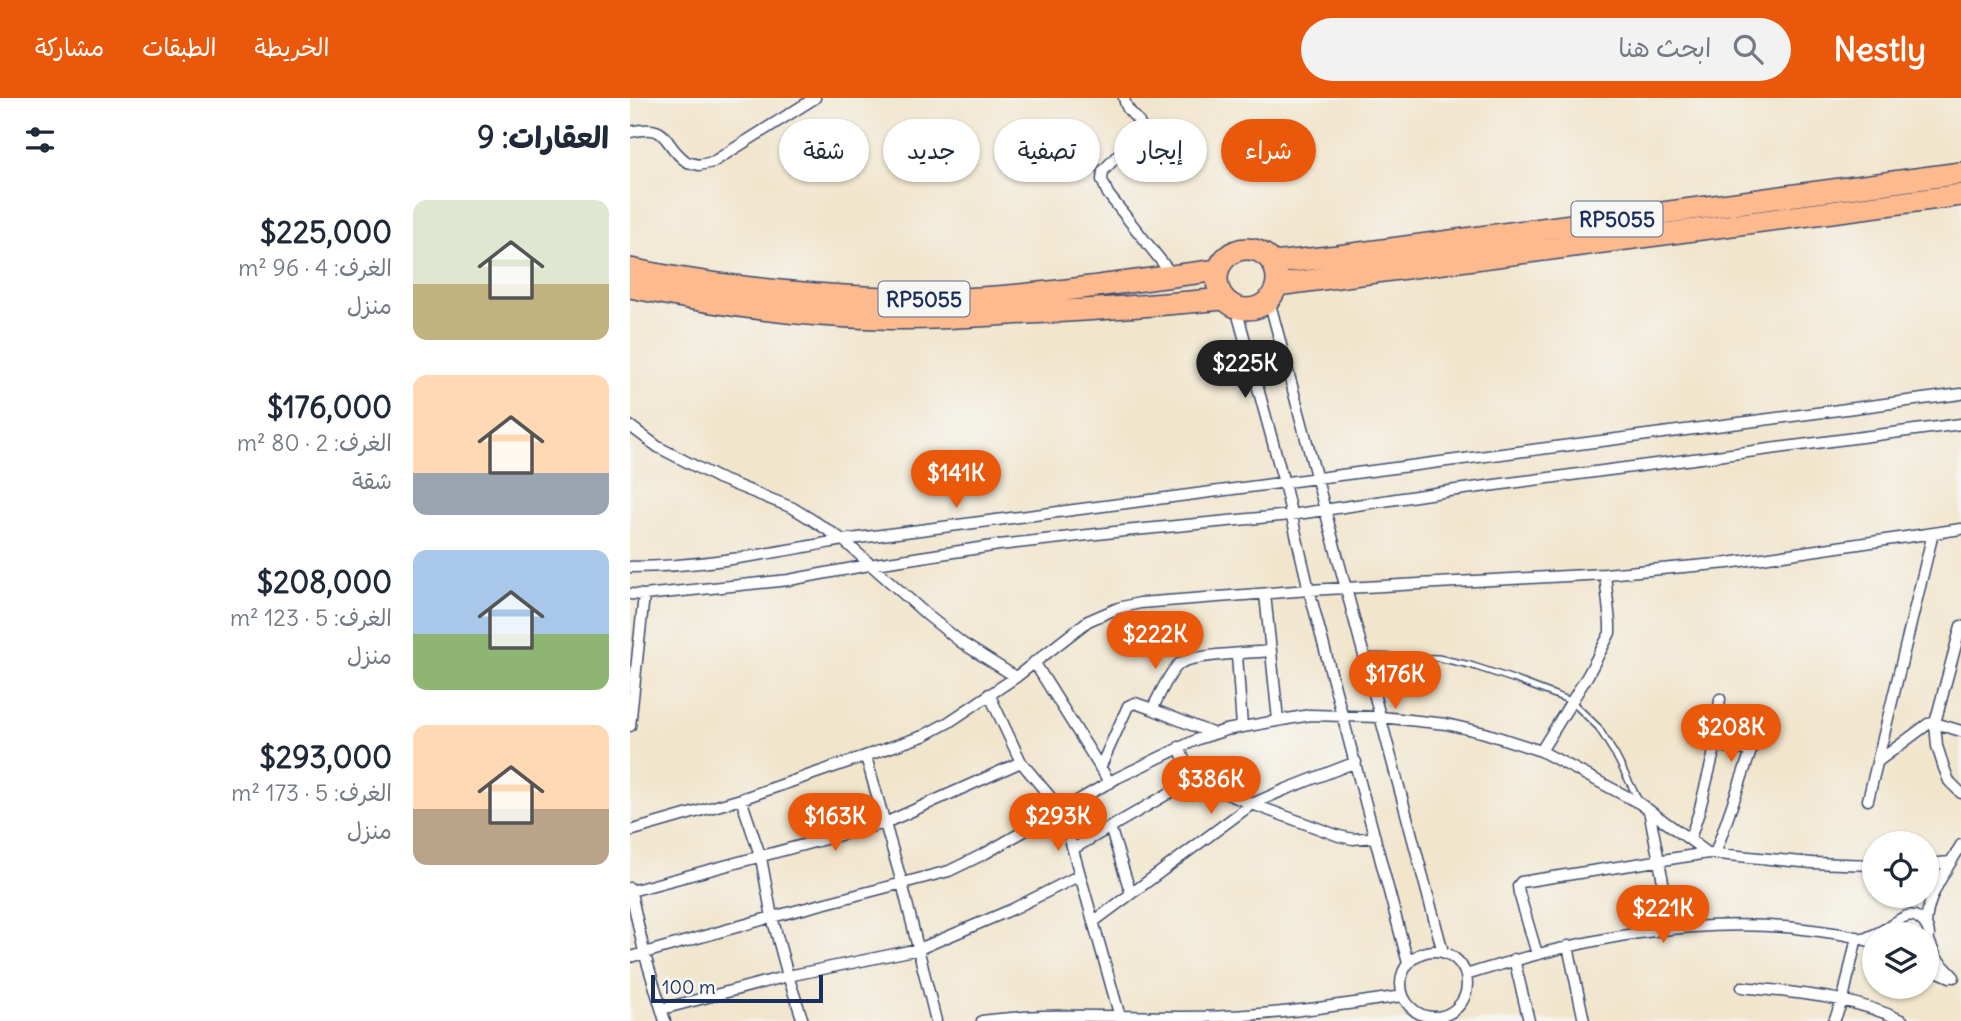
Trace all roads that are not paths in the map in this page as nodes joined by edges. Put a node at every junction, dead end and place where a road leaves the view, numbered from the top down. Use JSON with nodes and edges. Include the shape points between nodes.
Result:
{"nodes":[{"id":1,"x":814,"y":98,"type":"edge"},
{"id":2,"x":1124,"y":98,"type":"edge"},
{"id":3,"x":630,"y":132,"type":"edge"},
{"id":4,"x":1961,"y":173,"type":"edge"},
{"id":5,"x":1961,"y":195,"type":"edge"},
{"id":6,"x":630,"y":256,"type":"edge"},
{"id":7,"x":1273,"y":263,"type":"junction"},
{"id":8,"x":630,"y":269,"type":"edge"},
{"id":9,"x":1218,"y":270,"type":"junction"},
{"id":10,"x":1172,"y":276,"type":"junction"},
{"id":11,"x":680,"y":279,"type":"junction"},
{"id":12,"x":630,"y":287,"type":"edge"},
{"id":13,"x":1273,"y":292,"type":"junction"},
{"id":14,"x":1230,"y":303,"type":"junction"},
{"id":15,"x":1961,"y":394,"type":"edge"},
{"id":16,"x":1961,"y":424,"type":"edge"},
{"id":17,"x":630,"y":426,"type":"edge"},
{"id":18,"x":1318,"y":478,"type":"junction"},
{"id":19,"x":1284,"y":483,"type":"junction"},
{"id":20,"x":1326,"y":510,"type":"junction"},
{"id":21,"x":1290,"y":515,"type":"junction"},
{"id":22,"x":1961,"y":529,"type":"edge"},
{"id":23,"x":1933,"y":533,"type":"junction"},
{"id":24,"x":842,"y":540,"type":"junction"},
{"id":25,"x":869,"y":565,"type":"junction"},
{"id":26,"x":630,"y":567,"type":"edge"},
{"id":27,"x":1605,"y":574,"type":"junction"},
{"id":28,"x":1347,"y":589,"type":"junction"},
{"id":29,"x":1310,"y":590,"type":"junction"},
{"id":30,"x":630,"y":594,"type":"edge"},
{"id":31,"x":1265,"y":594,"type":"junction"},
{"id":32,"x":644,"y":595,"type":"junction"},
{"id":33,"x":1961,"y":625,"type":"edge"},
{"id":34,"x":1271,"y":651,"type":"junction"},
{"id":35,"x":1237,"y":655,"type":"junction"},
{"id":36,"x":1365,"y":656,"type":"junction"},
{"id":37,"x":1034,"y":662,"type":"junction"},
{"id":38,"x":1016,"y":677,"type":"junction"},
{"id":39,"x":989,"y":694,"type":"junction"},
{"id":40,"x":1720,"y":699,"type":"dead end"},
{"id":41,"x":1571,"y":701,"type":"junction"},
{"id":42,"x":1152,"y":709,"type":"junction"},
{"id":43,"x":1344,"y":716,"type":"junction"},
{"id":44,"x":1381,"y":717,"type":"junction"},
{"id":45,"x":1278,"y":720,"type":"junction"},
{"id":46,"x":1936,"y":723,"type":"junction"},
{"id":47,"x":630,"y":726,"type":"edge"},
{"id":48,"x":1242,"y":727,"type":"junction"},
{"id":49,"x":1759,"y":728,"type":"dead end"},
{"id":50,"x":1961,"y":731,"type":"edge"},
{"id":51,"x":1214,"y":734,"type":"junction"},
{"id":52,"x":1715,"y":745,"type":"junction"},
{"id":53,"x":1179,"y":747,"type":"junction"},
{"id":54,"x":1541,"y":751,"type":"junction"},
{"id":55,"x":1751,"y":751,"type":"junction"},
{"id":56,"x":866,"y":757,"type":"junction"},
{"id":57,"x":1021,"y":762,"type":"junction"},
{"id":58,"x":1356,"y":762,"type":"junction"},
{"id":59,"x":1877,"y":762,"type":"junction"},
{"id":60,"x":1100,"y":768,"type":"junction"},
{"id":61,"x":1195,"y":778,"type":"junction"},
{"id":62,"x":1110,"y":783,"type":"junction"},
{"id":63,"x":1961,"y":793,"type":"edge"},
{"id":64,"x":741,"y":799,"type":"junction"},
{"id":65,"x":1868,"y":800,"type":"dead end"},
{"id":66,"x":1639,"y":803,"type":"junction"},
{"id":67,"x":1252,"y":804,"type":"junction"},
{"id":68,"x":1649,"y":810,"type":"junction"},
{"id":69,"x":1062,"y":811,"type":"junction"},
{"id":70,"x":885,"y":823,"type":"junction"},
{"id":71,"x":1110,"y":827,"type":"junction"},
{"id":72,"x":630,"y":831,"type":"edge"},
{"id":73,"x":1375,"y":837,"type":"junction"},
{"id":74,"x":1690,"y":839,"type":"junction"},
{"id":75,"x":1961,"y":845,"type":"edge"},
{"id":76,"x":1073,"y":849,"type":"junction"},
{"id":77,"x":1712,"y":853,"type":"junction"},
{"id":78,"x":761,"y":858,"type":"junction"},
{"id":79,"x":1658,"y":859,"type":"junction"},
{"id":80,"x":1951,"y":862,"type":"junction"},
{"id":81,"x":1939,"y":863,"type":"edge"},
{"id":82,"x":1862,"y":865,"type":"edge"},
{"id":83,"x":1080,"y":875,"type":"junction"},
{"id":84,"x":902,"y":883,"type":"junction"},
{"id":85,"x":1939,"y":884,"type":"edge"},
{"id":86,"x":630,"y":889,"type":"edge"},
{"id":87,"x":1131,"y":894,"type":"junction"},
{"id":88,"x":1918,"y":908,"type":"edge"},
{"id":89,"x":1909,"y":916,"type":"junction"},
{"id":90,"x":772,"y":917,"type":"junction"},
{"id":91,"x":1093,"y":922,"type":"junction"},
{"id":92,"x":1896,"y":922,"type":"edge"},
{"id":93,"x":1922,"y":922,"type":"edge"},
{"id":94,"x":1672,"y":928,"type":"junction"},
{"id":95,"x":1862,"y":939,"type":"edge"},
{"id":96,"x":1567,"y":946,"type":"junction"},
{"id":97,"x":1862,"y":947,"type":"edge"},
{"id":98,"x":919,"y":949,"type":"junction"},
{"id":99,"x":644,"y":952,"type":"junction"},
{"id":100,"x":1443,"y":952,"type":"junction"},
{"id":101,"x":1537,"y":954,"type":"junction"},
{"id":102,"x":630,"y":957,"type":"edge"},
{"id":103,"x":1514,"y":960,"type":"junction"},
{"id":104,"x":1939,"y":961,"type":"edge"},
{"id":105,"x":1408,"y":962,"type":"junction"},
{"id":106,"x":1939,"y":973,"type":"edge"},
{"id":107,"x":1466,"y":975,"type":"junction"},
{"id":108,"x":788,"y":976,"type":"junction"},
{"id":109,"x":1957,"y":978,"type":"edge"},
{"id":110,"x":1742,"y":986,"type":"dead end"},
{"id":111,"x":1403,"y":996,"type":"junction"},
{"id":112,"x":1843,"y":999,"type":"junction"},
{"id":113,"x":1458,"y":1007,"type":"junction"},
{"id":114,"x":662,"y":1009,"type":"junction"},
{"id":115,"x":1306,"y":1009,"type":"junction"},
{"id":116,"x":1120,"y":1017,"type":"junction"},
{"id":117,"x":1425,"y":1018,"type":"edge"},
{"id":118,"x":1896,"y":1019,"type":"edge"},
{"id":119,"x":665,"y":1021,"type":"edge"},
{"id":120,"x":803,"y":1021,"type":"edge"},
{"id":121,"x":936,"y":1021,"type":"edge"},
{"id":122,"x":988,"y":1021,"type":"edge"},
{"id":123,"x":1308,"y":1021,"type":"edge"},
{"id":124,"x":1462,"y":1021,"type":"edge"},
{"id":125,"x":1529,"y":1021,"type":"edge"},
{"id":126,"x":1584,"y":1021,"type":"edge"},
{"id":127,"x":1834,"y":1021,"type":"edge"}],
"edges":[{"from":1,"to":3,"type":"street","via":[[706,165],[682,159],[656,130]]},
{"from":2,"to":10,"type":"street","via":[[1140,125],[1103,171],[1103,182]]},
{"from":4,"to":7,"type":"highway","number":"RP5055"},
{"from":5,"to":13,"type":"highway","number":"RP5055"},
{"from":6,"to":11,"type":"highway"},
{"from":7,"to":9,"type":"highway","via":[[1260,252],[1243,248],[1228,255]]},
{"from":7,"to":13,"type":"highway"},
{"from":8,"to":11,"type":"highway","number":"RP5055"},
{"from":9,"to":10,"type":"highway","number":"RP5055"},
{"from":9,"to":14,"type":"highway","via":[[1218,290]]},
{"from":10,"to":11,"type":"highway","number":"RP5055","via":[[1018,295],[913,300]]},
{"from":12,"to":14,"type":"highway","number":"RP5055","via":[[735,306],[878,318]]},
{"from":13,"to":14,"type":"highway","number":"RP5055","via":[[1254,309]]},
{"from":13,"to":18,"type":"street"},
{"from":14,"to":19,"type":"street"},
{"from":15,"to":18,"type":"street"},
{"from":16,"to":20,"type":"street"},
{"from":17,"to":24,"type":"street","via":[[658,447],[793,508]]},
{"from":18,"to":19,"type":"street"},
{"from":18,"to":20,"type":"street"},
{"from":19,"to":21,"type":"street"},
{"from":19,"to":24,"type":"street"},
{"from":20,"to":21,"type":"street"},
{"from":20,"to":28,"type":"street"},
{"from":21,"to":25,"type":"street","via":[[999,545]]},
{"from":21,"to":29,"type":"street"},
{"from":22,"to":23,"type":"street"},
{"from":23,"to":27,"type":"street","via":[[1728,563]]},
{"from":23,"to":59,"type":"street"},
{"from":24,"to":25,"type":"street"},
{"from":24,"to":26,"type":"street","via":[[752,557]]},
{"from":25,"to":32,"type":"street","via":[[789,580]]},
{"from":25,"to":38,"type":"street","via":[[961,643]]},
{"from":27,"to":28,"type":"street"},
{"from":27,"to":41,"type":"street","via":[[1610,633]]},
{"from":28,"to":29,"type":"street"},
{"from":28,"to":36,"type":"street"},
{"from":29,"to":31,"type":"street"},
{"from":29,"to":43,"type":"street"},
{"from":30,"to":32,"type":"street"},
{"from":31,"to":34,"type":"street"},
{"from":31,"to":37,"type":"street","via":[[1118,608],[1088,621]]},
{"from":32,"to":47,"type":"street"},
{"from":33,"to":46,"type":"street"},
{"from":34,"to":35,"type":"street"},
{"from":34,"to":45,"type":"street"},
{"from":35,"to":42,"type":"street","via":[[1192,658],[1179,664]]},
{"from":35,"to":48,"type":"street"},
{"from":36,"to":41,"type":"lane","via":[[1438,658]]},
{"from":36,"to":44,"type":"street"},
{"from":37,"to":38,"type":"street"},
{"from":37,"to":60,"type":"street"},
{"from":38,"to":39,"type":"street"},
{"from":39,"to":56,"type":"street","via":[[923,736]]},
{"from":39,"to":57,"type":"street"},
{"from":40,"to":52,"type":"street"},
{"from":41,"to":54,"type":"street"},
{"from":41,"to":66,"type":"lane","via":[[1598,727]]},
{"from":42,"to":51,"type":"street"},
{"from":42,"to":60,"type":"street","via":[[1135,703],[1128,706]]},
{"from":43,"to":44,"type":"street"},
{"from":43,"to":45,"type":"street"},
{"from":43,"to":58,"type":"street"},
{"from":44,"to":54,"type":"street","via":[[1463,727]]},
{"from":44,"to":100,"type":"street"},
{"from":45,"to":48,"type":"street"},
{"from":46,"to":50,"type":"street"},
{"from":46,"to":59,"type":"street","via":[[1923,727]]},
{"from":46,"to":63,"type":"street","via":[[1944,768]]},
{"from":48,"to":51,"type":"street"},
{"from":49,"to":55,"type":"street"},
{"from":51,"to":53,"type":"street"},
{"from":52,"to":55,"type":"street"},
{"from":52,"to":74,"type":"street"},
{"from":53,"to":61,"type":"street"},
{"from":53,"to":62,"type":"street"},
{"from":54,"to":66,"type":"street"},
{"from":55,"to":77,"type":"street"},
{"from":56,"to":64,"type":"street"},
{"from":56,"to":70,"type":"street"},
{"from":57,"to":69,"type":"street"},
{"from":57,"to":70,"type":"street"},
{"from":58,"to":67,"type":"street"},
{"from":58,"to":73,"type":"street"},
{"from":59,"to":65,"type":"street"},
{"from":60,"to":62,"type":"street"},
{"from":61,"to":67,"type":"street"},
{"from":61,"to":71,"type":"street"},
{"from":62,"to":69,"type":"street"},
{"from":64,"to":72,"type":"street"},
{"from":64,"to":78,"type":"street"},
{"from":66,"to":68,"type":"street"},
{"from":67,"to":73,"type":"street","via":[[1348,838]]},
{"from":67,"to":87,"type":"street"},
{"from":68,"to":74,"type":"street"},
{"from":68,"to":79,"type":"street"},
{"from":69,"to":76,"type":"street"},
{"from":69,"to":84,"type":"street","via":[[968,863]]},
{"from":70,"to":78,"type":"street"},
{"from":70,"to":84,"type":"street"},
{"from":71,"to":76,"type":"street"},
{"from":71,"to":87,"type":"street"},
{"from":73,"to":105,"type":"street"},
{"from":74,"to":77,"type":"street"},
{"from":75,"to":80,"type":"street"},
{"from":76,"to":83,"type":"street"},
{"from":77,"to":79,"type":"street"},
{"from":77,"to":82,"type":"street"},
{"from":78,"to":86,"type":"street"},
{"from":78,"to":90,"type":"street"},
{"from":79,"to":94,"type":"street"},
{"from":79,"to":101,"type":"street","via":[[1521,883],[1519,893]]},
{"from":80,"to":81,"type":"street"},
{"from":80,"to":85,"type":"street"},
{"from":83,"to":91,"type":"street"},
{"from":83,"to":98,"type":"street"},
{"from":84,"to":90,"type":"street"},
{"from":84,"to":98,"type":"street"},
{"from":86,"to":99,"type":"street"},
{"from":87,"to":91,"type":"street"},
{"from":88,"to":89,"type":"street"},
{"from":89,"to":92,"type":"street"},
{"from":89,"to":93,"type":"street"},
{"from":90,"to":99,"type":"street"},
{"from":90,"to":108,"type":"street"},
{"from":91,"to":116,"type":"street"},
{"from":94,"to":95,"type":"street","via":[[1758,925]]},
{"from":94,"to":96,"type":"street"},
{"from":96,"to":101,"type":"street"},
{"from":96,"to":126,"type":"street"},
{"from":97,"to":112,"type":"street"},
{"from":98,"to":108,"type":"street"},
{"from":98,"to":121,"type":"street"},
{"from":99,"to":102,"type":"street"},
{"from":99,"to":114,"type":"street"},
{"from":100,"to":105,"type":"street","via":[[1424,952]]},
{"from":100,"to":107,"type":"street","via":[[1453,956]]},
{"from":101,"to":103,"type":"street"},
{"from":103,"to":107,"type":"street"},
{"from":103,"to":125,"type":"street"},
{"from":104,"to":109,"type":"street"},
{"from":105,"to":111,"type":"street","via":[[1401,978]]},
{"from":106,"to":109,"type":"street"},
{"from":107,"to":113,"type":"street","via":[[1466,992]]},
{"from":108,"to":114,"type":"street"},
{"from":108,"to":120,"type":"street"},
{"from":110,"to":112,"type":"street"},
{"from":111,"to":115,"type":"street"},
{"from":111,"to":117,"type":"street"},
{"from":112,"to":118,"type":"street"},
{"from":112,"to":127,"type":"street"},
{"from":113,"to":117,"type":"street"},
{"from":113,"to":124,"type":"street"},
{"from":114,"to":119,"type":"street"},
{"from":115,"to":116,"type":"street","via":[[1230,1016]]},
{"from":115,"to":123,"type":"street"},
{"from":116,"to":122,"type":"street"}]}
